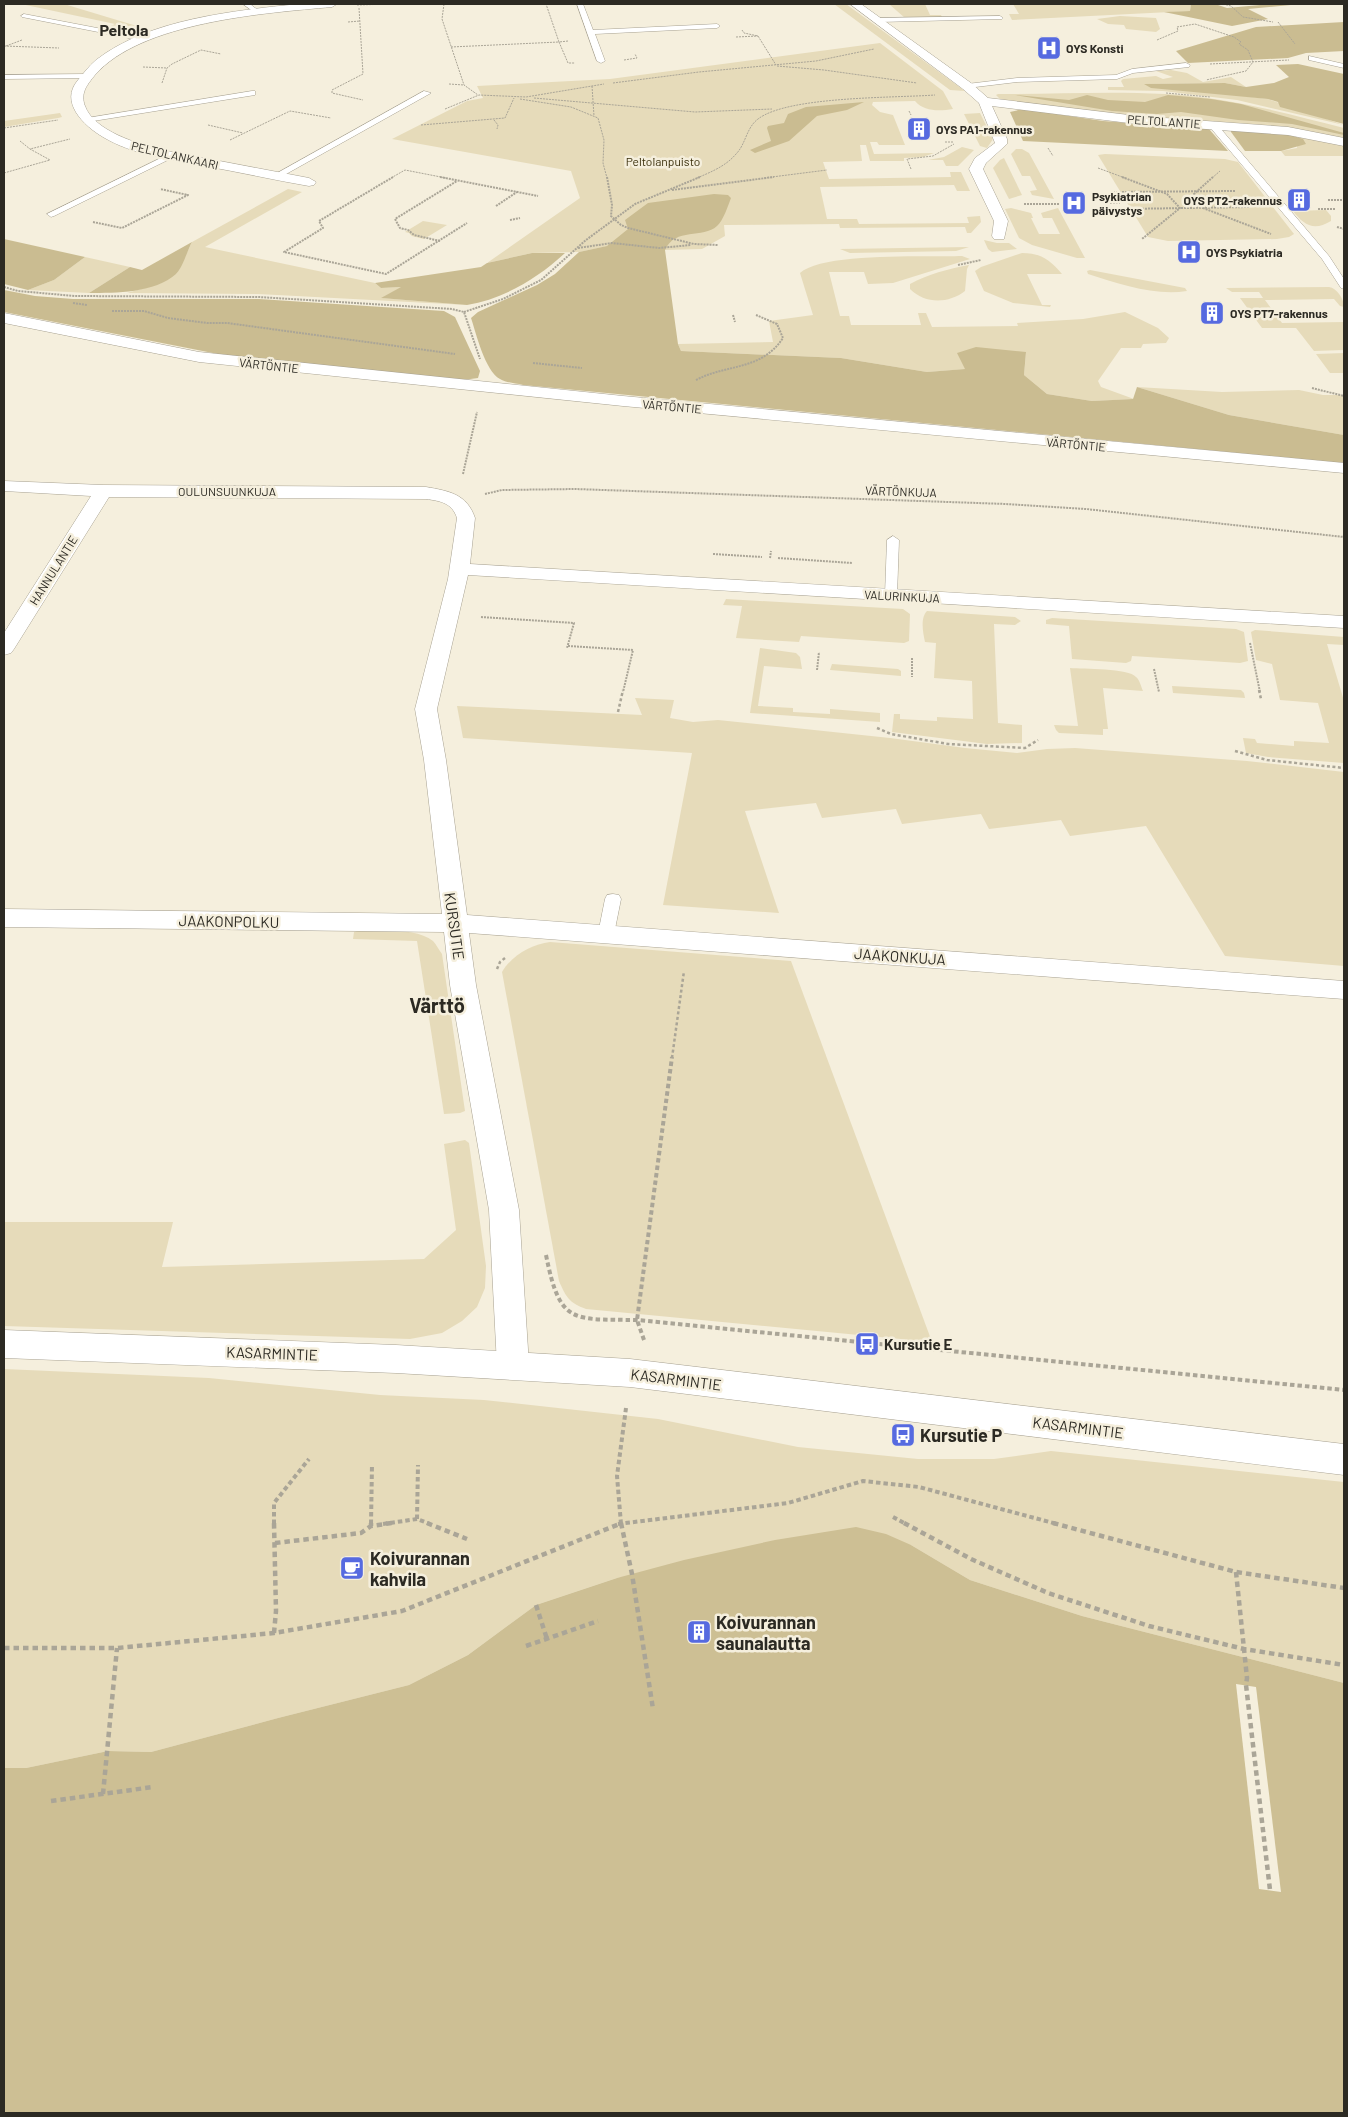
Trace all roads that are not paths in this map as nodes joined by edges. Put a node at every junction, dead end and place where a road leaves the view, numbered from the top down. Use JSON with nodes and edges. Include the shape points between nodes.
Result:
{"nodes":[{"id":1,"x":332,"y":4,"type":"edge"},
{"id":2,"x":580,"y":4,"type":"edge"},
{"id":3,"x":855,"y":4,"type":"edge"},
{"id":4,"x":251,"y":7,"type":"edge"},
{"id":5,"x":24,"y":16,"type":"dead end"},
{"id":6,"x":1000,"y":18,"type":"dead end"},
{"id":7,"x":878,"y":20,"type":"junction"},
{"id":8,"x":717,"y":26,"type":"dead end"},
{"id":9,"x":592,"y":32,"type":"junction"},
{"id":10,"x":144,"y":39,"type":"junction"},
{"id":11,"x":1312,"y":58,"type":"road end"},
{"id":12,"x":601,"y":61,"type":"dead end"},
{"id":13,"x":1186,"y":65,"type":"road end"},
{"id":14,"x":1344,"y":66,"type":"edge"},
{"id":15,"x":85,"y":76,"type":"junction"},
{"id":16,"x":4,"y":77,"type":"edge"},
{"id":17,"x":252,"y":93,"type":"dead end"},
{"id":18,"x":427,"y":93,"type":"dead end"},
{"id":19,"x":975,"y":93,"type":"junction"},
{"id":20,"x":85,"y":118,"type":"junction"},
{"id":21,"x":1212,"y":124,"type":"junction"},
{"id":22,"x":1344,"y":142,"type":"edge"},
{"id":23,"x":172,"y":156,"type":"junction"},
{"id":24,"x":276,"y":176,"type":"junction"},
{"id":25,"x":309,"y":182,"type":"dead end"},
{"id":26,"x":52,"y":213,"type":"road end"},
{"id":27,"x":999,"y":236,"type":"dead end"},
{"id":28,"x":1344,"y":286,"type":"edge"},
{"id":29,"x":4,"y":318,"type":"edge"},
{"id":30,"x":1344,"y":468,"type":"edge"},
{"id":31,"x":4,"y":486,"type":"edge"},
{"id":32,"x":103,"y":491,"type":"junction"},
{"id":33,"x":454,"y":499,"type":"joint"},
{"id":34,"x":893,"y":540,"type":"dead end"},
{"id":35,"x":459,"y":569,"type":"junction"},
{"id":36,"x":891,"y":595,"type":"junction"},
{"id":37,"x":1344,"y":622,"type":"edge"},
{"id":38,"x":4,"y":649,"type":"edge"},
{"id":39,"x":613,"y":899,"type":"dead end"},
{"id":40,"x":4,"y":918,"type":"edge"},
{"id":41,"x":455,"y":923,"type":"junction"},
{"id":42,"x":606,"y":934,"type":"junction"},
{"id":43,"x":1344,"y":990,"type":"edge"},
{"id":44,"x":4,"y":1344,"type":"edge"},
{"id":45,"x":513,"y":1365,"type":"junction"},
{"id":46,"x":1344,"y":1460,"type":"edge"}],
"edges":[{"from":1,"to":4,"type":"street"},
{"from":2,"to":9,"type":"lane"},
{"from":3,"to":7,"type":"street","name":"PELTOLANTIE"},
{"from":4,"to":10,"type":"street"},
{"from":5,"to":10,"type":"lane"},
{"from":6,"to":7,"type":"lane"},
{"from":7,"to":19,"type":"street","name":"PELTOLANTIE"},
{"from":8,"to":9,"type":"lane"},
{"from":9,"to":12,"type":"lane"},
{"from":10,"to":15,"type":"street","via":[[116,51]]},
{"from":11,"to":14,"type":"lane"},
{"from":13,"to":19,"type":"lane","via":[[1132,71],[1117,77],[1017,80]]},
{"from":15,"to":16,"type":"lane"},
{"from":15,"to":20,"type":"street","via":[[78,89],[77,103]]},
{"from":17,"to":20,"type":"lane"},
{"from":18,"to":24,"type":"lane"},
{"from":19,"to":21,"type":"street","name":"PELTOLANTIE","via":[[1106,117]]},
{"from":19,"to":27,"type":"street","name":"PELTOLANTIE","via":[[1001,139],[1001,144],[976,168],[1001,221]]},
{"from":20,"to":23,"type":"street","name":"PELTOLANKAARI","via":[[118,140]]},
{"from":21,"to":22,"type":"street","name":"PELTOLANTIE","via":[[1288,131]]},
{"from":21,"to":28,"type":"lane","via":[[1326,258]]},
{"from":23,"to":24,"type":"street","name":"PELTOLANKAARI"},
{"from":23,"to":26,"type":"lane"},
{"from":24,"to":25,"type":"street","name":"PELTOLANKAARI"},
{"from":29,"to":30,"type":"street","name":"VÄRTÖNTIE","via":[[199,357],[666,406]]},
{"from":31,"to":32,"type":"street","name":"OULUNSUUNKUJA"},
{"from":32,"to":33,"type":"street","name":"OULUNSUUNKUJA","via":[[360,491],[426,493]]},
{"from":32,"to":38,"type":"street","name":"HANNULANTIE"},
{"from":33,"to":35,"type":"street","name":"KURSUTIE","via":[[464,509],[466,518]]},
{"from":34,"to":36,"type":"lane"},
{"from":35,"to":36,"type":"street","name":"VALURINKUJA"},
{"from":35,"to":41,"type":"street","name":"KURSUTIE","via":[[426,709]]},
{"from":36,"to":37,"type":"street","name":"VALURINKUJA"},
{"from":39,"to":42,"type":"lane"},
{"from":40,"to":41,"type":"street","name":"JAAKONPOLKU"},
{"from":41,"to":42,"type":"street","name":"JAAKONKUJA"},
{"from":41,"to":45,"type":"street","name":"KURSUTIE","via":[[463,985],[504,1210]]},
{"from":42,"to":43,"type":"street","name":"JAAKONKUJA"},
{"from":44,"to":45,"type":"street","name":"KASARMINTIE"},
{"from":45,"to":46,"type":"street","name":"KASARMINTIE","via":[[630,1373]]}]}
